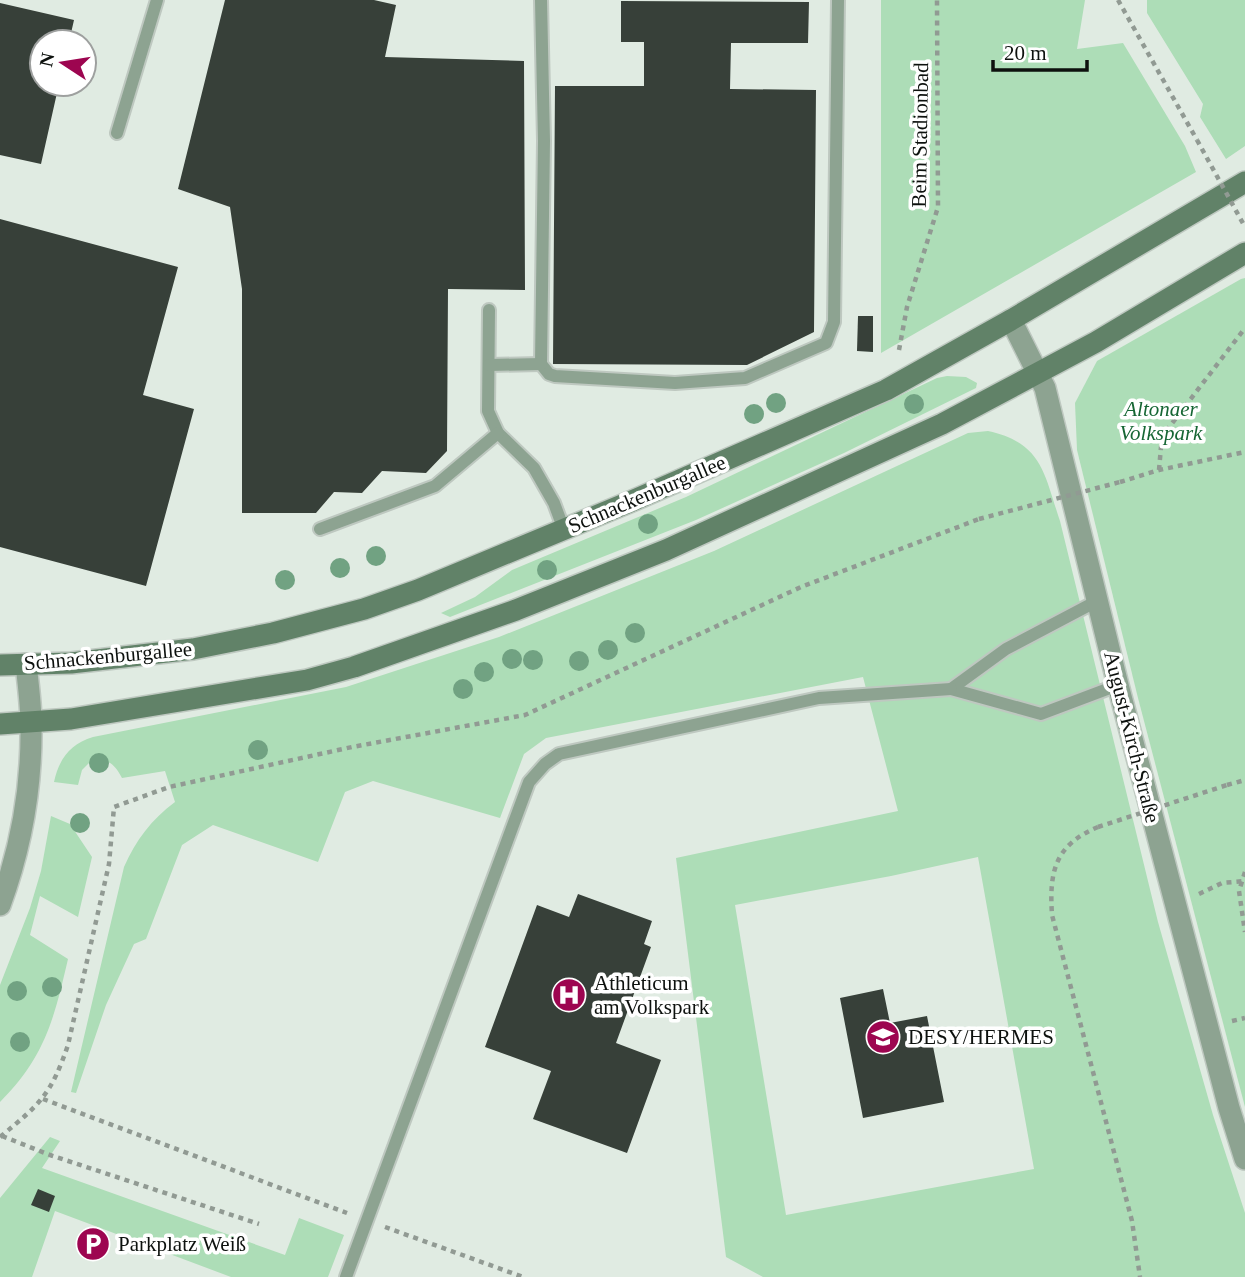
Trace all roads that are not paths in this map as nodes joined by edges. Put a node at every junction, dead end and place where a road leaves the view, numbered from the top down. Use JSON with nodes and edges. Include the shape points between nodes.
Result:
{"nodes":[{"id":1,"x":157,"y":0,"type":"edge"},
{"id":2,"x":541,"y":0,"type":"edge"},
{"id":3,"x":838,"y":0,"type":"edge"},
{"id":4,"x":117,"y":133,"type":"dead end"},
{"id":5,"x":1245,"y":183,"type":"edge"},
{"id":6,"x":1245,"y":253,"type":"edge"},
{"id":7,"x":489,"y":310,"type":"dead end"},
{"id":8,"x":1011,"y":320,"type":"junction"},
{"id":9,"x":541,"y":364,"type":"junction"},
{"id":10,"x":489,"y":365,"type":"junction"},
{"id":11,"x":1038,"y":373,"type":"junction"},
{"id":12,"x":498,"y":433,"type":"junction"},
{"id":13,"x":320,"y":529,"type":"dead end"},
{"id":14,"x":564,"y":530,"type":"junction"},
{"id":15,"x":1097,"y":601,"type":"junction"},
{"id":16,"x":26,"y":664,"type":"junction"},
{"id":17,"x":0,"y":665,"type":"edge"},
{"id":18,"x":1118,"y":685,"type":"junction"},
{"id":19,"x":951,"y":689,"type":"junction"},
{"id":20,"x":31,"y":723,"type":"junction"},
{"id":21,"x":0,"y":724,"type":"edge"},
{"id":22,"x":0,"y":905,"type":"edge"},
{"id":23,"x":1245,"y":1159,"type":"edge"},
{"id":24,"x":346,"y":1277,"type":"edge"}],
"edges":[{"from":1,"to":4,"type":"lane"},
{"from":2,"to":9,"type":"lane"},
{"from":3,"to":9,"type":"lane","via":[[834,322],[826,343],[745,378],[675,383],[555,376]]},
{"from":5,"to":8,"type":"main road","name":"Schnackenburgallee"},
{"from":6,"to":11,"type":"main road"},
{"from":7,"to":10,"type":"lane"},
{"from":8,"to":11,"type":"street","name":"August-Kirch-Straße"},
{"from":8,"to":14,"type":"main road","name":"Schnackenburgallee","via":[[886,390]]},
{"from":9,"to":10,"type":"lane"},
{"from":10,"to":12,"type":"lane","via":[[488,411]]},
{"from":11,"to":15,"type":"street","name":"August-Kirch-Straße"},
{"from":11,"to":20,"type":"main road","via":[[942,424],[692,538],[412,647],[282,685]]},
{"from":12,"to":13,"type":"lane","via":[[435,486]]},
{"from":12,"to":14,"type":"lane","via":[[534,468]]},
{"from":14,"to":16,"type":"main road","name":"Schnackenburgallee","via":[[418,590],[273,633],[193,649]]},
{"from":15,"to":18,"type":"street","name":"August-Kirch-Straße"},
{"from":15,"to":19,"type":"lane","via":[[1006,649]]},
{"from":16,"to":17,"type":"main road","name":"Schnackenburgallee"},
{"from":16,"to":20,"type":"street"},
{"from":18,"to":19,"type":"lane","via":[[1041,714]]},
{"from":18,"to":23,"type":"street","name":"August-Kirch-Straße"},
{"from":19,"to":24,"type":"lane","via":[[819,698],[559,754],[545,764],[529,782]]},
{"from":20,"to":21,"type":"main road"},
{"from":20,"to":22,"type":"street","via":[[29,788]]}]}
